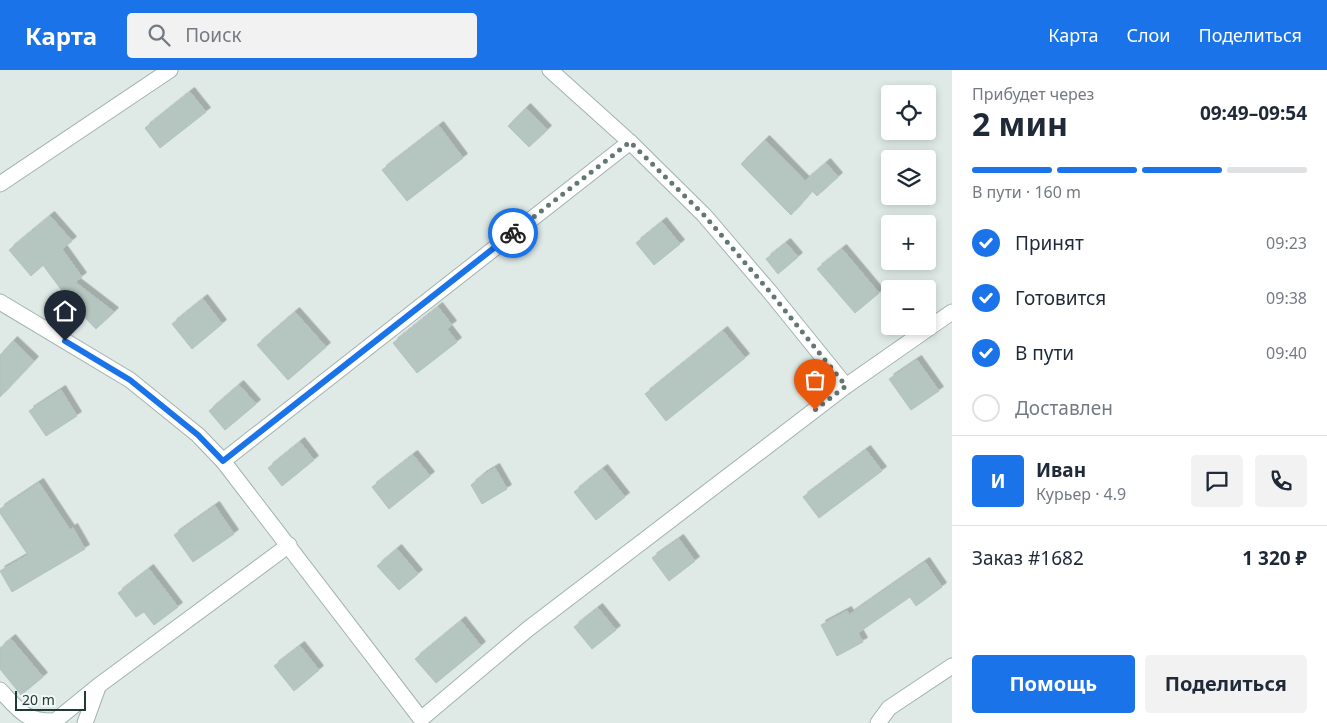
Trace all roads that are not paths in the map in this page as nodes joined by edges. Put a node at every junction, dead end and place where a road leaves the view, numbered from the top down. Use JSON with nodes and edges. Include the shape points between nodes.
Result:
{"nodes":[{"id":1,"x":170,"y":70,"type":"edge"},
{"id":2,"x":550,"y":70,"type":"edge"},
{"id":3,"x":630,"y":142,"type":"junction"},
{"id":4,"x":0,"y":184,"type":"edge"},
{"id":5,"x":0,"y":302,"type":"edge"},
{"id":6,"x":952,"y":312,"type":"edge"},
{"id":7,"x":846,"y":386,"type":"junction"},
{"id":8,"x":223,"y":461,"type":"junction"},
{"id":9,"x":289,"y":545,"type":"junction"},
{"id":10,"x":952,"y":666,"type":"edge"},
{"id":11,"x":98,"y":686,"type":"junction"},
{"id":12,"x":0,"y":690,"type":"edge"},
{"id":13,"x":423,"y":721,"type":"edge"},
{"id":14,"x":85,"y":723,"type":"edge"},
{"id":15,"x":878,"y":723,"type":"edge"}],
"edges":[{"from":1,"to":4,"type":"street"},
{"from":2,"to":3,"type":"street"},
{"from":3,"to":7,"type":"street","via":[[704,215]]},
{"from":3,"to":8,"type":"street"},
{"from":5,"to":8,"type":"street","via":[[130,380],[198,435]]},
{"from":6,"to":7,"type":"street"},
{"from":7,"to":13,"type":"street","via":[[528,628]]},
{"from":8,"to":9,"type":"street"},
{"from":9,"to":11,"type":"street"},
{"from":9,"to":13,"type":"street"},
{"from":10,"to":15,"type":"street","via":[[889,708]]},
{"from":11,"to":12,"type":"street","via":[[55,721],[31,719]]},
{"from":11,"to":14,"type":"street"}]}
